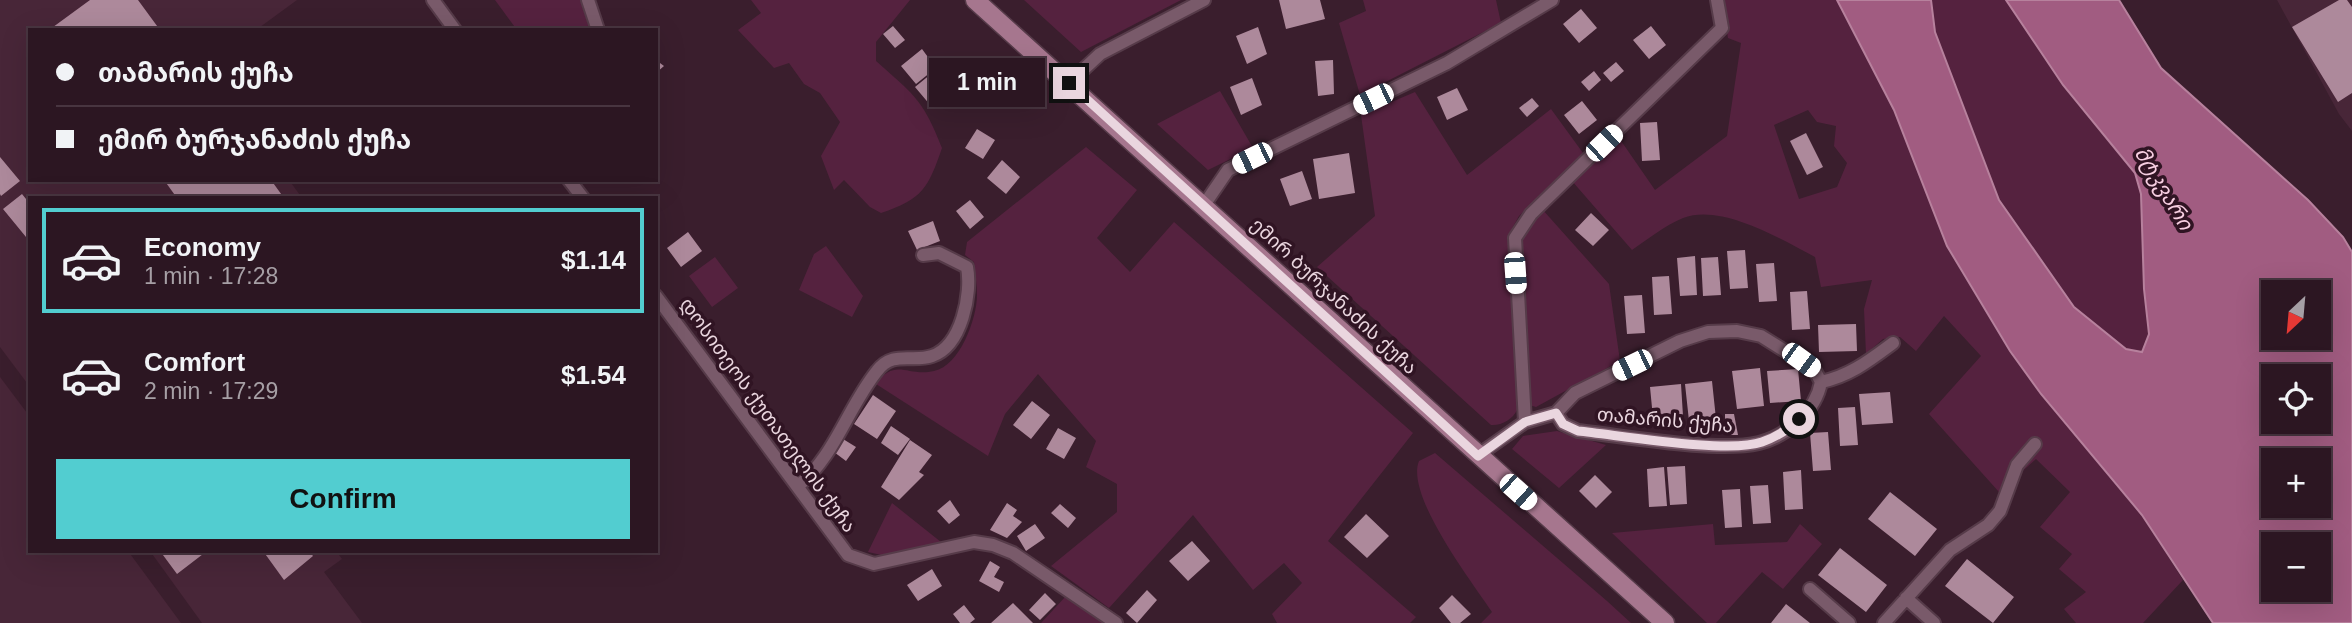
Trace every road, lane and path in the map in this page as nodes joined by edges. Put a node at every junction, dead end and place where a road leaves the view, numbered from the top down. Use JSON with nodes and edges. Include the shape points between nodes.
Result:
{"nodes":[{"id":1,"x":433,"y":0,"type":"edge"},
{"id":2,"x":588,"y":0,"type":"edge"},
{"id":3,"x":975,"y":0,"type":"edge"},
{"id":4,"x":1203,"y":0,"type":"edge"},
{"id":5,"x":1552,"y":0,"type":"edge"},
{"id":6,"x":1717,"y":0,"type":"edge"},
{"id":7,"x":454,"y":28,"type":"edge"},
{"id":8,"x":597,"y":28,"type":"edge"},
{"id":9,"x":1069,"y":83,"type":"junction"},
{"id":10,"x":571,"y":182,"type":"edge"},
{"id":11,"x":581,"y":196,"type":"edge"},
{"id":12,"x":1204,"y":205,"type":"junction"},
{"id":13,"x":923,"y":255,"type":"dead end"},
{"id":14,"x":658,"y":299,"type":"edge"},
{"id":15,"x":1893,"y":343,"type":"dead end"},
{"id":16,"x":1821,"y":382,"type":"junction"},
{"id":17,"x":1556,"y":413,"type":"junction"},
{"id":18,"x":1525,"y":422,"type":"junction"},
{"id":19,"x":2035,"y":444,"type":"dead end"},
{"id":20,"x":1478,"y":456,"type":"junction"},
{"id":21,"x":798,"y":486,"type":"junction"},
{"id":22,"x":1810,"y":589,"type":"dead end"},
{"id":23,"x":1906,"y":598,"type":"junction"},
{"id":24,"x":1116,"y":623,"type":"edge"},
{"id":25,"x":1665,"y":623,"type":"edge"},
{"id":26,"x":1849,"y":623,"type":"edge"},
{"id":27,"x":1884,"y":623,"type":"edge"},
{"id":28,"x":1934,"y":623,"type":"edge"}],
"edges":[{"from":1,"to":7,"type":"street"},
{"from":2,"to":8,"type":"street"},
{"from":3,"to":9,"type":"street","name":"ემირ ბურჯანაძის ქუჩა"},
{"from":4,"to":9,"type":"street","via":[[1100,54]]},
{"from":5,"to":12,"type":"street","via":[[1447,63],[1228,170]]},
{"from":6,"to":18,"type":"street","via":[[1722,28],[1531,214],[1515,239]]},
{"from":9,"to":12,"type":"street","name":"ემირ ბურჯანაძის ქუჩა"},
{"from":10,"to":11,"type":"street"},
{"from":12,"to":20,"type":"street","name":"ემირ ბურჯანაძის ქუჩა"},
{"from":13,"to":21,"type":"street","via":[[939,253],[967,267],[970,285],[964,317],[937,355],[897,357],[877,370],[815,472]]},
{"from":14,"to":21,"type":"street","name":"დოსითეოს ქუთათელის ქუჩა"},
{"from":15,"to":16,"type":"street","via":[[1859,368]]},
{"from":16,"to":17,"type":"street","name":"თამარის ქუჩა","via":[[1810,409],[1788,429],[1761,442],[1734,446],[1578,431],[1563,424]]},
{"from":16,"to":17,"type":"street","name":"თამარის ქუჩა","via":[[1814,369],[1761,336],[1708,332],[1575,393]]},
{"from":17,"to":18,"type":"street","name":"თამარის ქუჩა"},
{"from":18,"to":20,"type":"street","name":"თამარის ქუჩა"},
{"from":19,"to":23,"type":"street","via":[[2017,465],[2000,511],[1988,525],[1950,550]]},
{"from":20,"to":25,"type":"street","name":"ემირ ბურჯანაძის ქუჩა"},
{"from":21,"to":24,"type":"street","name":"დოსითეოს ქუთათელის ქუჩა","via":[[849,555],[874,564],[974,541],[993,545],[1013,553]]},
{"from":22,"to":26,"type":"street"},
{"from":23,"to":27,"type":"street"},
{"from":23,"to":28,"type":"street"}]}
